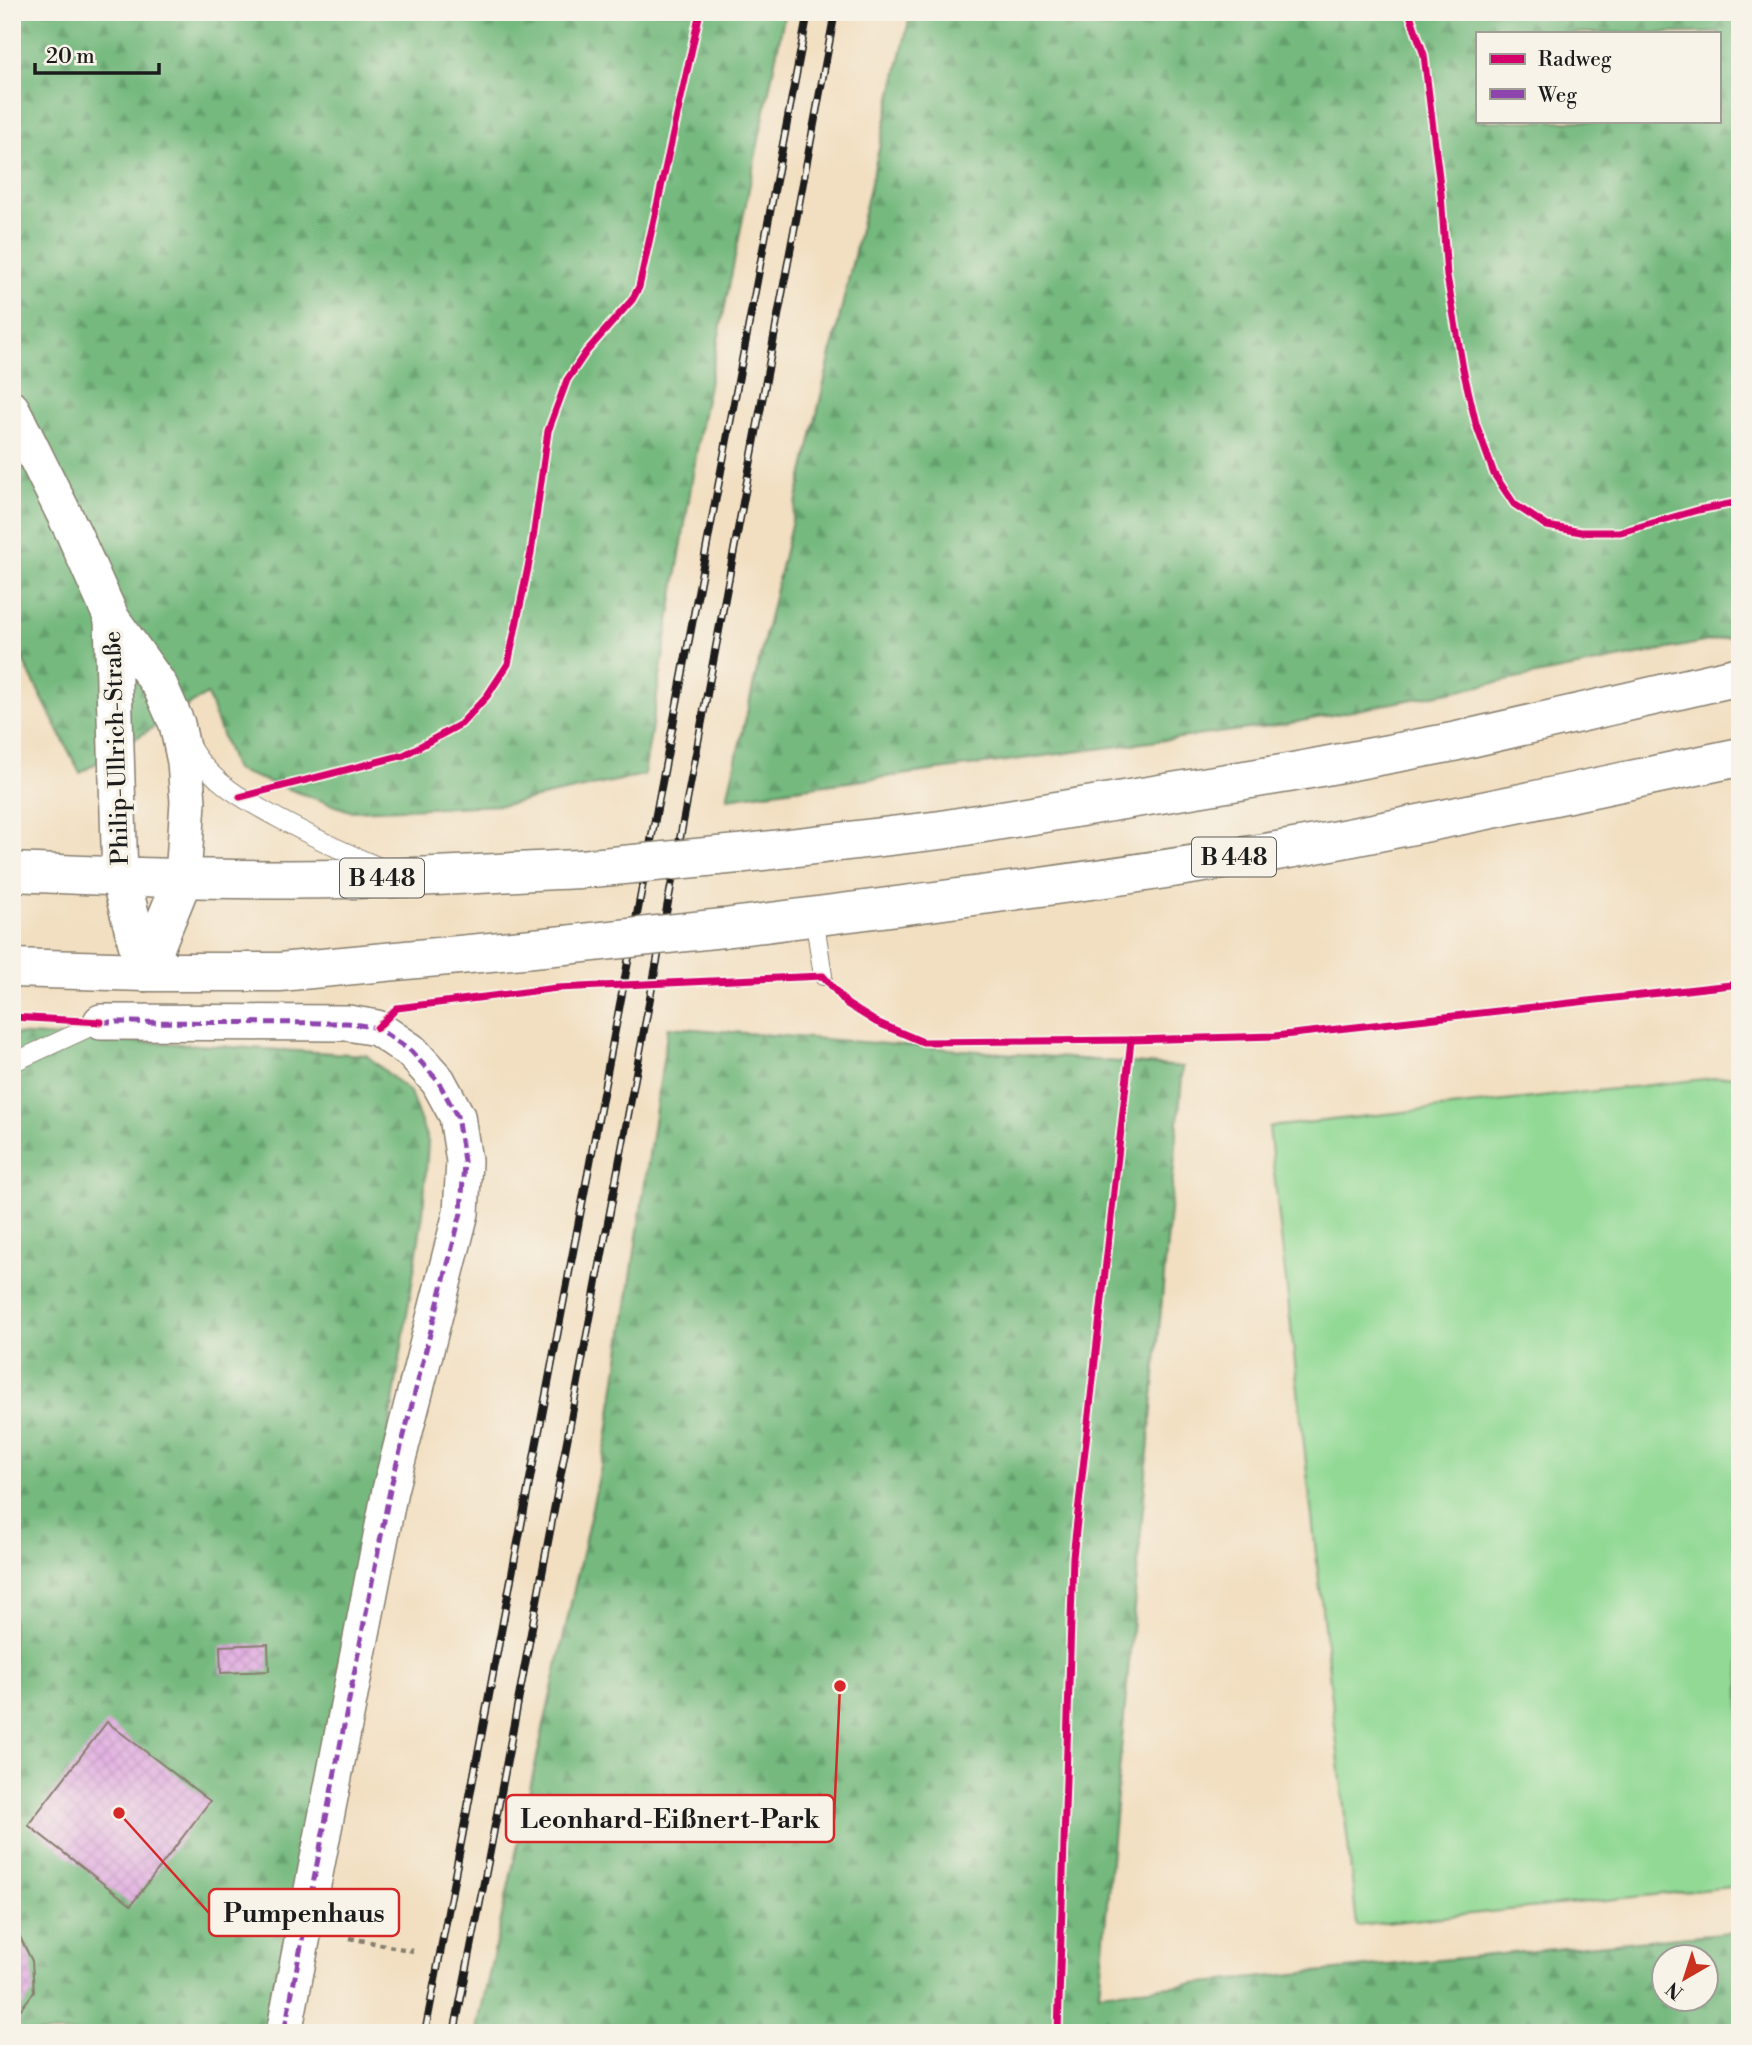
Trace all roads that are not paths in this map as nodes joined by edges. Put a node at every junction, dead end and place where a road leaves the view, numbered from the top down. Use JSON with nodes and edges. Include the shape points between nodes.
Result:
{"nodes":[{"id":1,"x":12,"y":409,"type":"edge"},
{"id":2,"x":112,"y":619,"type":"junction"},
{"id":3,"x":1740,"y":676,"type":"edge"},
{"id":4,"x":177,"y":724,"type":"junction"},
{"id":5,"x":1740,"y":757,"type":"edge"},
{"id":6,"x":12,"y":872,"type":"edge"},
{"id":7,"x":120,"y":877,"type":"junction"},
{"id":8,"x":405,"y":877,"type":"junction"},
{"id":9,"x":183,"y":878,"type":"junction"},
{"id":10,"x":814,"y":916,"type":"junction"},
{"id":11,"x":12,"y":968,"type":"edge"},
{"id":12,"x":145,"y":972,"type":"junction"},
{"id":13,"x":823,"y":976,"type":"dead end"},
{"id":14,"x":101,"y":1022,"type":"joint"},
{"id":15,"x":12,"y":1063,"type":"edge"},
{"id":16,"x":284,"y":2033,"type":"edge"}],
"edges":[{"from":1,"to":2,"type":"street","name":"Philip-Ullrich-Straße"},
{"from":2,"to":4,"type":"street","name":"Philip-Ullrich-Straße","via":[[160,686]]},
{"from":2,"to":7,"type":"street","name":"Philip-Ullrich-Straße"},
{"from":3,"to":8,"type":"main road","number":"B 448","bridge":true,"via":[[1288,773],[941,830],[581,869]]},
{"from":4,"to":8,"type":"lane","via":[[198,760],[248,803],[326,845]]},
{"from":4,"to":9,"type":"street","name":"Philip-Ullrich-Straße","via":[[188,803]]},
{"from":5,"to":10,"type":"main road","number":"B 448","via":[[1293,848]]},
{"from":6,"to":7,"type":"main road","number":"B 448"},
{"from":7,"to":9,"type":"main road","number":"B 448"},
{"from":7,"to":12,"type":"main road"},
{"from":8,"to":9,"type":"main road","number":"B 448"},
{"from":9,"to":12,"type":"main road"},
{"from":10,"to":12,"type":"main road","number":"B 448","bridge":true,"via":[[279,972]]},
{"from":10,"to":13,"type":"lane"},
{"from":11,"to":12,"type":"main road","number":"B 448"},
{"from":14,"to":15,"type":"lane"},
{"from":14,"to":16,"type":"street","via":[[325,1022],[377,1028],[411,1051],[438,1081],[457,1116],[464,1161],[460,1213],[390,1490]]}]}
